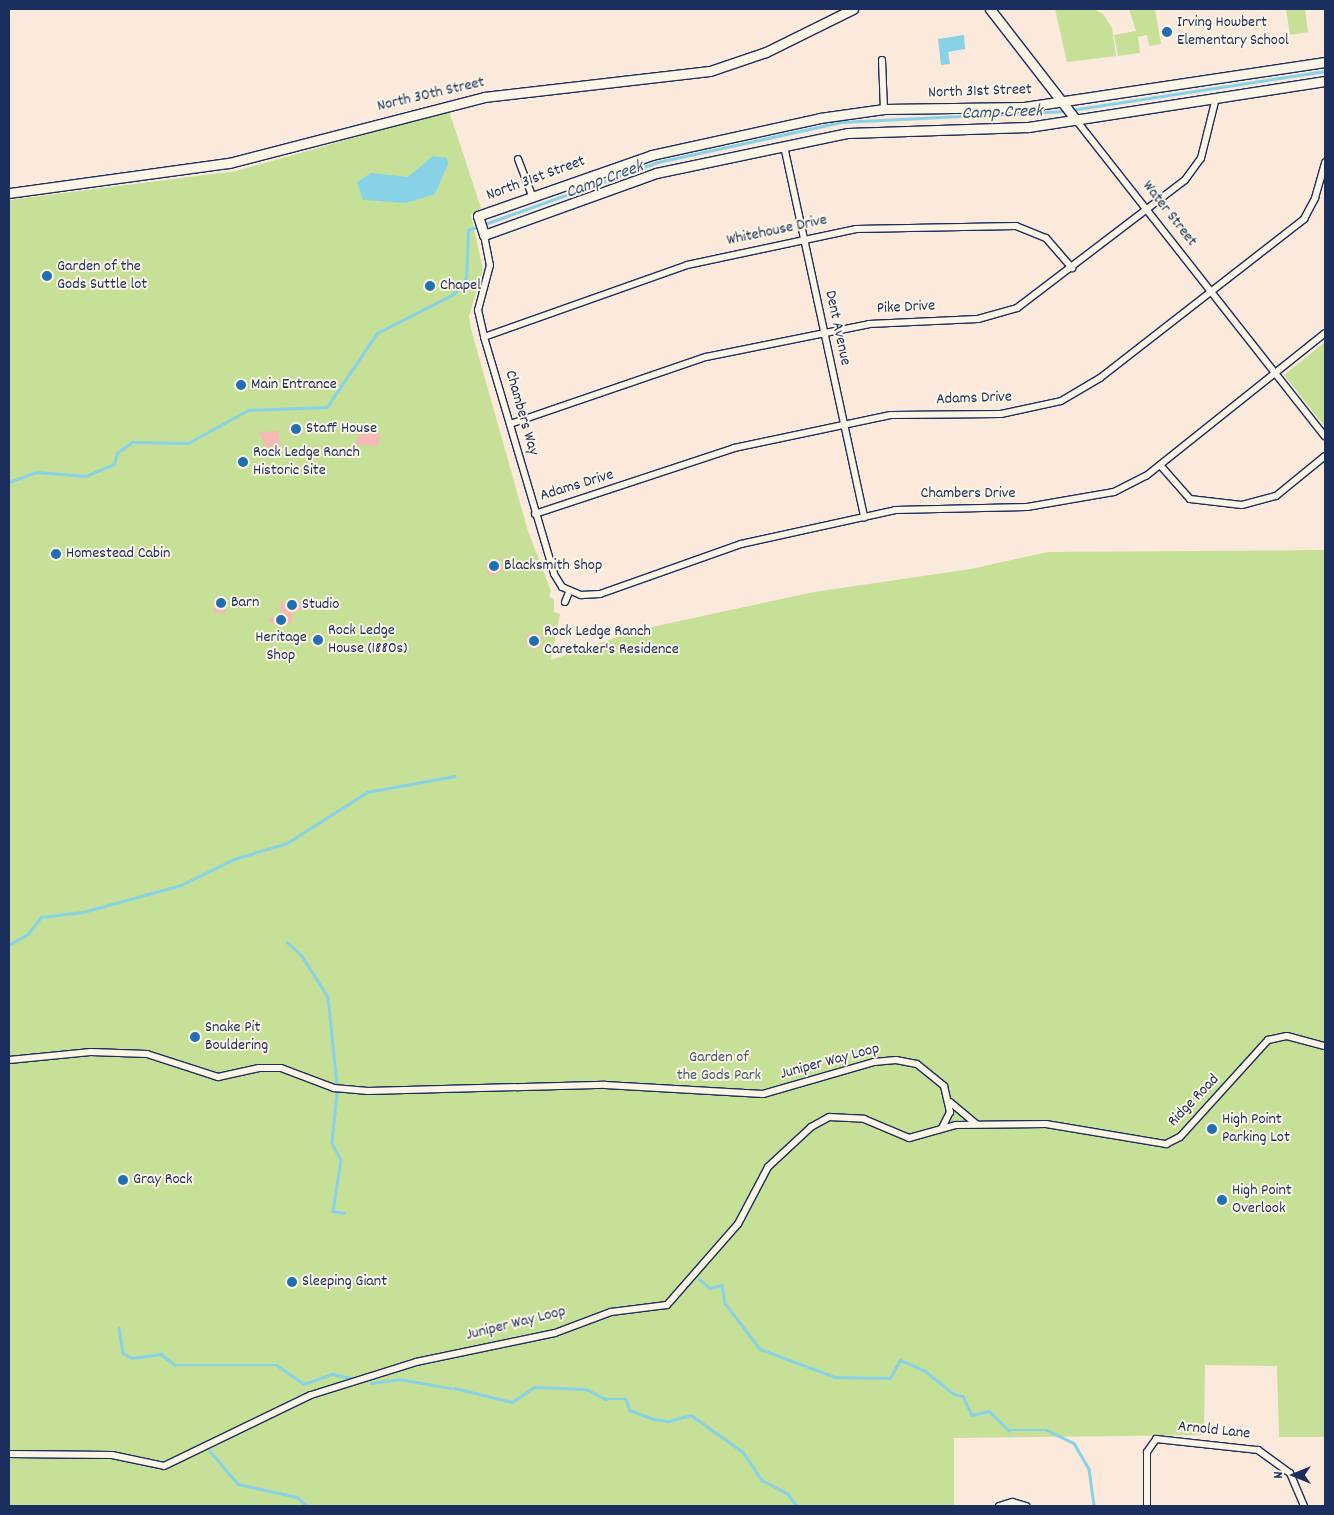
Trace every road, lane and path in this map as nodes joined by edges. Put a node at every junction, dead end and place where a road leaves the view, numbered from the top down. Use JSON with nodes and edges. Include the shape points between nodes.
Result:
{"nodes":[{"id":1,"x":853,"y":9,"type":"edge"},
{"id":2,"x":990,"y":9,"type":"edge"},
{"id":3,"x":882,"y":60,"type":"dead end"},
{"id":4,"x":1325,"y":62,"type":"edge"},
{"id":5,"x":1325,"y":81,"type":"edge"},
{"id":6,"x":1216,"y":98,"type":"junction"},
{"id":7,"x":1062,"y":102,"type":"junction"},
{"id":8,"x":884,"y":109,"type":"junction"},
{"id":9,"x":1076,"y":120,"type":"junction"},
{"id":10,"x":784,"y":146,"type":"junction"},
{"id":11,"x":518,"y":159,"type":"dead end"},
{"id":12,"x":1325,"y":162,"type":"edge"},
{"id":13,"x":9,"y":193,"type":"edge"},
{"id":14,"x":532,"y":196,"type":"junction"},
{"id":15,"x":1147,"y":210,"type":"junction"},
{"id":16,"x":484,"y":235,"type":"junction"},
{"id":17,"x":805,"y":240,"type":"junction"},
{"id":18,"x":1072,"y":268,"type":"junction"},
{"id":19,"x":1211,"y":292,"type":"junction"},
{"id":20,"x":824,"y":332,"type":"junction"},
{"id":21,"x":1325,"y":334,"type":"edge"},
{"id":22,"x":484,"y":337,"type":"junction"},
{"id":23,"x":1275,"y":374,"type":"junction"},
{"id":24,"x":510,"y":424,"type":"junction"},
{"id":25,"x":844,"y":425,"type":"junction"},
{"id":26,"x":1325,"y":436,"type":"edge"},
{"id":27,"x":1325,"y":456,"type":"edge"},
{"id":28,"x":1160,"y":465,"type":"junction"},
{"id":29,"x":535,"y":514,"type":"junction"},
{"id":30,"x":864,"y":517,"type":"junction"},
{"id":31,"x":569,"y":592,"type":"junction"},
{"id":32,"x":565,"y":602,"type":"dead end"},
{"id":33,"x":1325,"y":1046,"type":"edge"},
{"id":34,"x":9,"y":1060,"type":"edge"},
{"id":35,"x":950,"y":1102,"type":"junction"},
{"id":36,"x":976,"y":1124,"type":"junction"},
{"id":37,"x":941,"y":1130,"type":"junction"},
{"id":38,"x":9,"y":1454,"type":"edge"},
{"id":39,"x":999,"y":1506,"type":"edge"},
{"id":40,"x":1026,"y":1506,"type":"edge"},
{"id":41,"x":1147,"y":1506,"type":"edge"},
{"id":42,"x":1304,"y":1506,"type":"edge"}],
"edges":[{"from":1,"to":13,"type":"main road","name":"North 30th Street","via":[[766,52],[710,71],[484,97],[229,163]]},
{"from":2,"to":7,"type":"main road","name":"Water Street"},
{"from":3,"to":8,"type":"street"},
{"from":4,"to":7,"type":"main road","name":"North 31st Street"},
{"from":5,"to":6,"type":"main road"},
{"from":6,"to":9,"type":"main road"},
{"from":6,"to":15,"type":"street","name":"Pike Drive","via":[[1197,166]]},
{"from":7,"to":8,"type":"main road","name":"North 31st Street","via":[[1004,108]]},
{"from":7,"to":9,"type":"main road","name":"Water Street"},
{"from":8,"to":14,"type":"main road","name":"North 31st Street","via":[[673,150]]},
{"from":9,"to":10,"type":"main road","via":[[1006,128],[865,130]]},
{"from":9,"to":15,"type":"street","name":"Water Street"},
{"from":10,"to":16,"type":"main road","via":[[656,174]]},
{"from":10,"to":17,"type":"street","name":"Dent Avenue"},
{"from":11,"to":14,"type":"street"},
{"from":12,"to":19,"type":"street","name":"Adams Drive","via":[[1315,198],[1304,219]]},
{"from":14,"to":16,"type":"main road","name":"North 31st Street","via":[[478,216]]},
{"from":15,"to":18,"type":"street","name":"Pike Drive"},
{"from":15,"to":19,"type":"street","name":"Water Street"},
{"from":16,"to":22,"type":"street","name":"Chambers Way","via":[[490,265],[478,310]]},
{"from":17,"to":18,"type":"street","name":"Whitehouse Drive","via":[[890,226],[1016,226],[1046,238]]},
{"from":17,"to":20,"type":"street","name":"Dent Avenue"},
{"from":17,"to":22,"type":"street","name":"Whitehouse Drive","via":[[687,265]]},
{"from":18,"to":20,"type":"street","name":"Pike Drive","via":[[1028,302],[998,315],[881,322]]},
{"from":19,"to":23,"type":"street","name":"Water Street"},
{"from":19,"to":25,"type":"street","name":"Adams Drive","via":[[1100,378],[1050,405],[1001,414],[897,415]]},
{"from":20,"to":24,"type":"street","name":"Pike Drive","via":[[688,362]]},
{"from":20,"to":25,"type":"street","name":"Dent Avenue"},
{"from":21,"to":23,"type":"street","name":"Chambers Drive"},
{"from":22,"to":24,"type":"street","name":"Chambers Way"},
{"from":23,"to":26,"type":"street","name":"Water Street"},
{"from":23,"to":28,"type":"street","name":"Chambers Drive"},
{"from":24,"to":29,"type":"street","name":"Chambers Way"},
{"from":25,"to":29,"type":"street","name":"Adams Drive","via":[[722,451]]},
{"from":25,"to":30,"type":"street","name":"Dent Avenue"},
{"from":27,"to":28,"type":"street","via":[[1276,496],[1242,506],[1190,499]]},
{"from":28,"to":30,"type":"street","name":"Chambers Drive","via":[[1114,492],[1049,504],[905,508]]},
{"from":29,"to":31,"type":"street","name":"Chambers Way","via":[[554,574]]},
{"from":30,"to":31,"type":"street","name":"Chambers Drive","via":[[741,544],[600,594]]},
{"from":31,"to":32,"type":"street"},
{"from":33,"to":36,"type":"street","name":"Ridge Road","via":[[1287,1036],[1268,1040],[1180,1137],[1166,1144],[1072,1125]]},
{"from":34,"to":35,"type":"street","name":"Juniper Way Loop","via":[[91,1052],[147,1054],[218,1077],[259,1068],[281,1068],[334,1088],[368,1090],[604,1085],[763,1094],[874,1062],[896,1060],[917,1064],[932,1074]]},
{"from":35,"to":36,"type":"street"},
{"from":35,"to":37,"type":"street","via":[[948,1122]]},
{"from":36,"to":37,"type":"street","name":"Ridge Road"},
{"from":37,"to":38,"type":"street","name":"Juniper Way Loop","via":[[909,1138],[846,1115],[810,1127],[768,1168],[738,1224],[668,1305],[611,1312],[555,1332],[416,1362],[311,1395],[164,1466],[112,1455]]},
{"from":39,"to":40,"type":"street","via":[[1012,1502]]},
{"from":41,"to":42,"type":"street","name":"Arnold Lane","via":[[1151,1441],[1193,1440],[1258,1450],[1290,1473]]}]}
